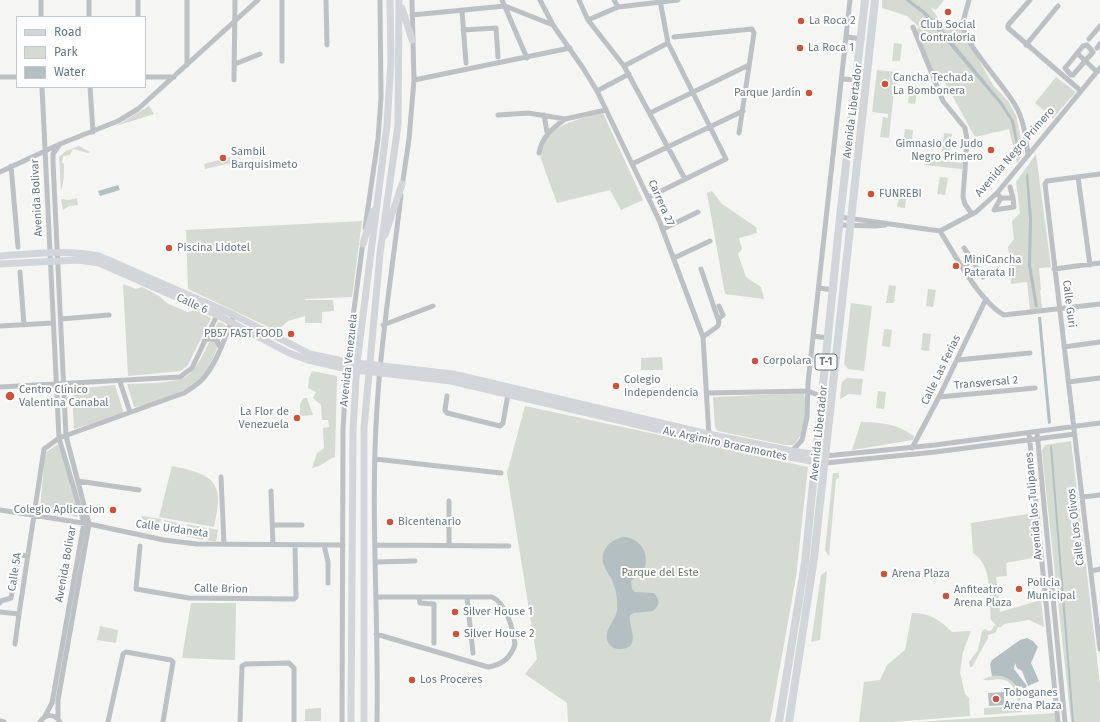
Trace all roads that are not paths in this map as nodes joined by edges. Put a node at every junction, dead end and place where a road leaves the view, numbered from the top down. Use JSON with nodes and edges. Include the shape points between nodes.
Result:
{"nodes":[{"id":1,"x":41,"y":0,"type":"edge"},
{"id":2,"x":89,"y":0,"type":"edge"},
{"id":3,"x":138,"y":0,"type":"edge"},
{"id":4,"x":187,"y":0,"type":"edge"},
{"id":5,"x":235,"y":0,"type":"edge"},
{"id":6,"x":258,"y":0,"type":"edge"},
{"id":7,"x":282,"y":0,"type":"edge"},
{"id":8,"x":326,"y":0,"type":"edge"},
{"id":9,"x":380,"y":0,"type":"edge"},
{"id":10,"x":390,"y":0,"type":"edge"},
{"id":11,"x":400,"y":0,"type":"edge"},
{"id":12,"x":412,"y":0,"type":"edge"},
{"id":13,"x":502,"y":0,"type":"edge"},
{"id":14,"x":540,"y":0,"type":"edge"},
{"id":15,"x":578,"y":0,"type":"edge"},
{"id":16,"x":614,"y":0,"type":"edge"},
{"id":17,"x":678,"y":0,"type":"edge"},
{"id":18,"x":850,"y":0,"type":"edge"},
{"id":19,"x":865,"y":0,"type":"edge"},
{"id":20,"x":875,"y":0,"type":"edge"},
{"id":21,"x":969,"y":0,"type":"edge"},
{"id":22,"x":1030,"y":0,"type":"edge"},
{"id":23,"x":660,"y":1,"type":"edge"},
{"id":24,"x":505,"y":6,"type":"junction"},
{"id":25,"x":1058,"y":6,"type":"dead end"},
{"id":26,"x":618,"y":7,"type":"junction"},
{"id":27,"x":462,"y":11,"type":"junction"},
{"id":28,"x":412,"y":14,"type":"junction"},
{"id":29,"x":41,"y":16,"type":"edge"},
{"id":30,"x":89,"y":16,"type":"edge"},
{"id":31,"x":138,"y":16,"type":"edge"},
{"id":32,"x":236,"y":20,"type":"junction"},
{"id":33,"x":588,"y":20,"type":"junction"},
{"id":34,"x":553,"y":25,"type":"junction"},
{"id":35,"x":1100,"y":26,"type":"edge"},
{"id":36,"x":913,"y":27,"type":"dead end"},
{"id":37,"x":463,"y":30,"type":"junction"},
{"id":38,"x":847,"y":36,"type":"junction"},
{"id":39,"x":674,"y":37,"type":"dead end"},
{"id":40,"x":862,"y":39,"type":"junction"},
{"id":41,"x":1089,"y":39,"type":"dead end"},
{"id":42,"x":412,"y":40,"type":"junction"},
{"id":43,"x":668,"y":43,"type":"junction"},
{"id":44,"x":327,"y":44,"type":"dead end"},
{"id":45,"x":1026,"y":45,"type":"junction"},
{"id":46,"x":570,"y":48,"type":"junction"},
{"id":47,"x":1077,"y":53,"type":"junction"},
{"id":48,"x":260,"y":54,"type":"dead end"},
{"id":49,"x":498,"y":57,"type":"dead end"},
{"id":50,"x":527,"y":58,"type":"junction"},
{"id":51,"x":282,"y":61,"type":"dead end"},
{"id":52,"x":1085,"y":61,"type":"junction"},
{"id":53,"x":466,"y":63,"type":"dead end"},
{"id":54,"x":235,"y":64,"type":"junction"},
{"id":55,"x":749,"y":64,"type":"junction"},
{"id":56,"x":187,"y":65,"type":"junction"},
{"id":57,"x":624,"y":66,"type":"junction"},
{"id":58,"x":1098,"y":70,"type":"edge"},
{"id":59,"x":629,"y":74,"type":"junction"},
{"id":60,"x":0,"y":77,"type":"edge"},
{"id":61,"x":16,"y":77,"type":"edge"},
{"id":62,"x":146,"y":77,"type":"edge"},
{"id":63,"x":174,"y":77,"type":"junction"},
{"id":64,"x":842,"y":79,"type":"junction"},
{"id":65,"x":234,"y":80,"type":"dead end"},
{"id":66,"x":414,"y":80,"type":"junction"},
{"id":67,"x":857,"y":80,"type":"junction"},
{"id":68,"x":42,"y":88,"type":"edge"},
{"id":69,"x":90,"y":88,"type":"edge"},
{"id":70,"x":597,"y":91,"type":"junction"},
{"id":71,"x":693,"y":92,"type":"junction"},
{"id":72,"x":1081,"y":92,"type":"junction"},
{"id":73,"x":606,"y":110,"type":"junction"},
{"id":74,"x":743,"y":111,"type":"junction"},
{"id":75,"x":650,"y":113,"type":"junction"},
{"id":76,"x":498,"y":115,"type":"dead end"},
{"id":77,"x":544,"y":115,"type":"junction"},
{"id":78,"x":565,"y":119,"type":"junction"},
{"id":79,"x":711,"y":126,"type":"junction"},
{"id":80,"x":93,"y":132,"type":"junction"},
{"id":81,"x":547,"y":132,"type":"junction"},
{"id":82,"x":739,"y":133,"type":"dead end"},
{"id":83,"x":60,"y":144,"type":"junction"},
{"id":84,"x":668,"y":148,"type":"junction"},
{"id":85,"x":45,"y":151,"type":"junction"},
{"id":86,"x":538,"y":153,"type":"dead end"},
{"id":87,"x":1028,"y":155,"type":"junction"},
{"id":88,"x":53,"y":162,"type":"junction"},
{"id":89,"x":632,"y":164,"type":"junction"},
{"id":90,"x":11,"y":166,"type":"junction"},
{"id":91,"x":0,"y":172,"type":"edge"},
{"id":92,"x":1100,"y":174,"type":"edge"},
{"id":93,"x":1078,"y":177,"type":"junction"},
{"id":94,"x":685,"y":179,"type":"junction"},
{"id":95,"x":402,"y":184,"type":"junction"},
{"id":96,"x":1010,"y":187,"type":"dead end"},
{"id":97,"x":379,"y":192,"type":"junction"},
{"id":98,"x":997,"y":193,"type":"junction"},
{"id":99,"x":648,"y":197,"type":"junction"},
{"id":100,"x":1002,"y":198,"type":"junction"},
{"id":101,"x":1013,"y":198,"type":"junction"},
{"id":102,"x":1002,"y":209,"type":"junction"},
{"id":103,"x":698,"y":212,"type":"dead end"},
{"id":104,"x":972,"y":214,"type":"junction"},
{"id":105,"x":840,"y":221,"type":"junction"},
{"id":106,"x":850,"y":222,"type":"junction"},
{"id":107,"x":663,"y":229,"type":"junction"},
{"id":108,"x":940,"y":231,"type":"junction"},
{"id":109,"x":710,"y":241,"type":"dead end"},
{"id":110,"x":363,"y":244,"type":"junction"},
{"id":111,"x":18,"y":247,"type":"dead end"},
{"id":112,"x":964,"y":248,"type":"dead end"},
{"id":113,"x":380,"y":253,"type":"junction"},
{"id":114,"x":0,"y":256,"type":"edge"},
{"id":115,"x":54,"y":257,"type":"junction"},
{"id":116,"x":674,"y":258,"type":"junction"},
{"id":117,"x":972,"y":260,"type":"junction"},
{"id":118,"x":0,"y":264,"type":"edge"},
{"id":119,"x":1100,"y":264,"type":"edge"},
{"id":120,"x":1090,"y":265,"type":"junction"},
{"id":121,"x":963,"y":267,"type":"junction"},
{"id":122,"x":701,"y":269,"type":"dead end"},
{"id":123,"x":1054,"y":269,"type":"junction"},
{"id":124,"x":20,"y":272,"type":"dead end"},
{"id":125,"x":983,"y":277,"type":"dead end"},
{"id":126,"x":819,"y":288,"type":"junction"},
{"id":127,"x":834,"y":290,"type":"junction"},
{"id":128,"x":986,"y":300,"type":"junction"},
{"id":129,"x":1100,"y":304,"type":"edge"},
{"id":130,"x":433,"y":306,"type":"dead end"},
{"id":131,"x":720,"y":306,"type":"dead end"},
{"id":132,"x":1059,"y":310,"type":"junction"},
{"id":133,"x":218,"y":312,"type":"junction"},
{"id":134,"x":109,"y":315,"type":"dead end"},
{"id":135,"x":234,"y":315,"type":"junction"},
{"id":136,"x":60,"y":319,"type":"junction"},
{"id":137,"x":718,"y":319,"type":"junction"},
{"id":138,"x":231,"y":322,"type":"junction"},
{"id":139,"x":54,"y":323,"type":"junction"},
{"id":140,"x":24,"y":325,"type":"junction"},
{"id":141,"x":0,"y":326,"type":"edge"},
{"id":142,"x":383,"y":326,"type":"junction"},
{"id":143,"x":814,"y":336,"type":"junction"},
{"id":144,"x":703,"y":337,"type":"junction"},
{"id":145,"x":829,"y":338,"type":"junction"},
{"id":146,"x":204,"y":341,"type":"junction"},
{"id":147,"x":1100,"y":342,"type":"edge"},
{"id":148,"x":220,"y":346,"type":"junction"},
{"id":149,"x":1064,"y":347,"type":"junction"},
{"id":150,"x":1030,"y":353,"type":"dead end"},
{"id":151,"x":957,"y":360,"type":"junction"},
{"id":152,"x":347,"y":366,"type":"junction"},
{"id":153,"x":357,"y":366,"type":"junction"},
{"id":154,"x":368,"y":367,"type":"junction"},
{"id":155,"x":379,"y":369,"type":"junction"},
{"id":156,"x":1100,"y":378,"type":"edge"},
{"id":157,"x":120,"y":382,"type":"junction"},
{"id":158,"x":1068,"y":382,"type":"junction"},
{"id":159,"x":57,"y":384,"type":"junction"},
{"id":160,"x":64,"y":384,"type":"junction"},
{"id":161,"x":0,"y":387,"type":"edge"},
{"id":162,"x":1035,"y":388,"type":"dead end"},
{"id":163,"x":808,"y":391,"type":"junction"},
{"id":164,"x":707,"y":393,"type":"junction"},
{"id":165,"x":508,"y":394,"type":"junction"},
{"id":166,"x":447,"y":396,"type":"dead end"},
{"id":167,"x":823,"y":397,"type":"junction"},
{"id":168,"x":939,"y":397,"type":"junction"},
{"id":169,"x":130,"y":412,"type":"junction"},
{"id":170,"x":1100,"y":423,"type":"edge"},
{"id":171,"x":1074,"y":427,"type":"junction"},
{"id":172,"x":1037,"y":432,"type":"junction"},
{"id":173,"x":1029,"y":433,"type":"junction"},
{"id":174,"x":708,"y":434,"type":"junction"},
{"id":175,"x":1075,"y":434,"type":"junction"},
{"id":176,"x":66,"y":436,"type":"junction"},
{"id":177,"x":59,"y":438,"type":"junction"},
{"id":178,"x":1037,"y":438,"type":"junction"},
{"id":179,"x":1029,"y":439,"type":"junction"},
{"id":180,"x":710,"y":442,"type":"junction"},
{"id":181,"x":912,"y":448,"type":"junction"},
{"id":182,"x":792,"y":451,"type":"junction"},
{"id":183,"x":375,"y":459,"type":"junction"},
{"id":184,"x":816,"y":459,"type":"junction"},
{"id":185,"x":825,"y":459,"type":"junction"},
{"id":186,"x":501,"y":473,"type":"dead end"},
{"id":187,"x":221,"y":477,"type":"dead end"},
{"id":188,"x":78,"y":481,"type":"junction"},
{"id":189,"x":140,"y":490,"type":"dead end"},
{"id":190,"x":271,"y":491,"type":"dead end"},
{"id":191,"x":1100,"y":494,"type":"edge"},
{"id":192,"x":1083,"y":497,"type":"junction"},
{"id":193,"x":449,"y":500,"type":"dead end"},
{"id":194,"x":0,"y":510,"type":"edge"},
{"id":195,"x":35,"y":515,"type":"junction"},
{"id":196,"x":87,"y":524,"type":"junction"},
{"id":197,"x":273,"y":525,"type":"junction"},
{"id":198,"x":302,"y":525,"type":"dead end"},
{"id":199,"x":224,"y":544,"type":"junction"},
{"id":200,"x":343,"y":544,"type":"junction"},
{"id":201,"x":273,"y":545,"type":"junction"},
{"id":202,"x":295,"y":545,"type":"junction"},
{"id":203,"x":324,"y":545,"type":"junction"},
{"id":204,"x":375,"y":545,"type":"junction"},
{"id":205,"x":140,"y":546,"type":"dead end"},
{"id":206,"x":449,"y":546,"type":"junction"},
{"id":207,"x":509,"y":546,"type":"dead end"},
{"id":208,"x":27,"y":556,"type":"junction"},
{"id":209,"x":415,"y":561,"type":"dead end"},
{"id":210,"x":376,"y":562,"type":"junction"},
{"id":211,"x":1100,"y":569,"type":"edge"},
{"id":212,"x":1092,"y":571,"type":"junction"},
{"id":213,"x":328,"y":584,"type":"dead end"},
{"id":214,"x":1052,"y":588,"type":"junction"},
{"id":215,"x":1044,"y":589,"type":"junction"},
{"id":216,"x":377,"y":597,"type":"junction"},
{"id":217,"x":419,"y":597,"type":"junction"},
{"id":218,"x":467,"y":597,"type":"junction"},
{"id":219,"x":0,"y":603,"type":"edge"},
{"id":220,"x":1098,"y":605,"type":"edge"},
{"id":221,"x":0,"y":612,"type":"edge"},
{"id":222,"x":19,"y":614,"type":"junction"},
{"id":223,"x":376,"y":634,"type":"junction"},
{"id":224,"x":434,"y":643,"type":"dead end"},
{"id":225,"x":15,"y":644,"type":"dead end"},
{"id":226,"x":1100,"y":649,"type":"edge"},
{"id":227,"x":473,"y":653,"type":"dead end"},
{"id":228,"x":45,"y":716,"type":"junction"},
{"id":229,"x":59,"y":720,"type":"edge"},
{"id":230,"x":0,"y":721,"type":"edge"},
{"id":231,"x":4,"y":722,"type":"edge"},
{"id":232,"x":40,"y":722,"type":"edge"},
{"id":233,"x":108,"y":722,"type":"edge"},
{"id":234,"x":163,"y":722,"type":"edge"},
{"id":235,"x":240,"y":722,"type":"edge"},
{"id":236,"x":294,"y":722,"type":"edge"},
{"id":237,"x":342,"y":722,"type":"edge"},
{"id":238,"x":351,"y":722,"type":"edge"},
{"id":239,"x":364,"y":722,"type":"edge"},
{"id":240,"x":377,"y":722,"type":"edge"},
{"id":241,"x":779,"y":722,"type":"edge"},
{"id":242,"x":789,"y":722,"type":"edge"},
{"id":243,"x":1058,"y":722,"type":"edge"},
{"id":244,"x":1065,"y":722,"type":"edge"}],
"edges":[{"from":1,"to":29,"type":"street"},
{"from":2,"to":30,"type":"street"},
{"from":3,"to":31,"type":"street"},
{"from":4,"to":56,"type":"street"},
{"from":5,"to":32,"type":"street"},
{"from":6,"to":32,"type":"street"},
{"from":7,"to":51,"type":"street"},
{"from":8,"to":44,"type":"street"},
{"from":9,"to":110,"type":"street","name":"Avenida Venezuela","via":[[381,98]]},
{"from":10,"to":97,"type":"street","name":"Avenida Venezuela","via":[[390,93]]},
{"from":11,"to":42,"type":"street"},
{"from":11,"to":113,"type":"street","name":"Avenida Venezuela","via":[[398,125]]},
{"from":12,"to":28,"type":"street"},
{"from":13,"to":24,"type":"street"},
{"from":14,"to":34,"type":"street","name":"Carrera 27"},
{"from":15,"to":33,"type":"street"},
{"from":16,"to":26,"type":"street"},
{"from":17,"to":23,"type":"street"},
{"from":18,"to":38,"type":"street"},
{"from":19,"to":40,"type":"main road","name":"Avenida Libertador","number":"T-1"},
{"from":20,"to":106,"type":"main road","name":"Avenida Libertador","number":"T-1"},
{"from":21,"to":87,"type":"street","via":[[963,24],[965,35],[1016,106]]},
{"from":22,"to":45,"type":"street","via":[[1007,26]]},
{"from":23,"to":26,"type":"street"},
{"from":23,"to":43,"type":"street"},
{"from":24,"to":27,"type":"street"},
{"from":24,"to":34,"type":"street"},
{"from":24,"to":50,"type":"street"},
{"from":25,"to":45,"type":"street"},
{"from":26,"to":33,"type":"street"},
{"from":27,"to":28,"type":"street"},
{"from":27,"to":37,"type":"street"},
{"from":28,"to":42,"type":"street"},
{"from":32,"to":54,"type":"street"},
{"from":32,"to":56,"type":"street"},
{"from":33,"to":57,"type":"street"},
{"from":34,"to":46,"type":"street","name":"Carrera 27"},
{"from":35,"to":41,"type":"street"},
{"from":36,"to":104,"type":"street","via":[[943,101],[964,128],[967,140],[963,197]]},
{"from":37,"to":49,"type":"street","via":[[496,28]]},
{"from":37,"to":53,"type":"street"},
{"from":38,"to":40,"type":"street"},
{"from":38,"to":64,"type":"street"},
{"from":39,"to":55,"type":"street","via":[[750,28],[754,33]]},
{"from":40,"to":67,"type":"main road","name":"Avenida Libertador","number":"T-1"},
{"from":42,"to":66,"type":"street"},
{"from":43,"to":57,"type":"street"},
{"from":43,"to":71,"type":"street"},
{"from":45,"to":72,"type":"street"},
{"from":46,"to":50,"type":"street"},
{"from":46,"to":70,"type":"street","name":"Carrera 27"},
{"from":47,"to":52,"type":"street"},
{"from":47,"to":52,"type":"street","via":[[1085,45],[1092,49],[1093,52]]},
{"from":47,"to":52,"type":"street","via":[[1066,70],[1073,75]]},
{"from":48,"to":54,"type":"street"},
{"from":50,"to":66,"type":"street"},
{"from":52,"to":58,"type":"street"},
{"from":54,"to":65,"type":"street"},
{"from":55,"to":71,"type":"street"},
{"from":55,"to":74,"type":"street"},
{"from":56,"to":63,"type":"street"},
{"from":57,"to":59,"type":"street"},
{"from":58,"to":72,"type":"street","name":"Avenida Negro Primero"},
{"from":59,"to":70,"type":"street"},
{"from":59,"to":75,"type":"street"},
{"from":60,"to":61,"type":"street"},
{"from":62,"to":63,"type":"street"},
{"from":63,"to":80,"type":"street","via":[[138,110]]},
{"from":64,"to":67,"type":"street"},
{"from":64,"to":126,"type":"street"},
{"from":66,"to":95,"type":"street"},
{"from":67,"to":105,"type":"main road","name":"Avenida Libertador","number":"T-1"},
{"from":68,"to":85,"type":"street"},
{"from":69,"to":80,"type":"street"},
{"from":70,"to":73,"type":"street","name":"Carrera 27"},
{"from":71,"to":75,"type":"street"},
{"from":71,"to":79,"type":"street"},
{"from":72,"to":87,"type":"street","name":"Avenida Negro Primero"},
{"from":73,"to":78,"type":"street"},
{"from":73,"to":89,"type":"street","name":"Carrera 27"},
{"from":74,"to":79,"type":"street"},
{"from":74,"to":82,"type":"street"},
{"from":75,"to":84,"type":"street"},
{"from":76,"to":77,"type":"street"},
{"from":77,"to":78,"type":"street"},
{"from":77,"to":81,"type":"street"},
{"from":78,"to":81,"type":"street"},
{"from":79,"to":84,"type":"street"},
{"from":79,"to":94,"type":"street","via":[[726,159]]},
{"from":80,"to":83,"type":"street"},
{"from":81,"to":86,"type":"street","via":[[540,143]]},
{"from":83,"to":85,"type":"street"},
{"from":83,"to":88,"type":"street"},
{"from":84,"to":89,"type":"street"},
{"from":84,"to":94,"type":"street"},
{"from":85,"to":88,"type":"street","name":"Avenida Bolivar"},
{"from":85,"to":90,"type":"street"},
{"from":85,"to":115,"type":"street","name":"Avenida Bolivar"},
{"from":87,"to":98,"type":"street","name":"Avenida Negro Primero"},
{"from":88,"to":115,"type":"street","name":"Avenida Bolivar"},
{"from":89,"to":99,"type":"street","name":"Carrera 27"},
{"from":90,"to":91,"type":"street"},
{"from":90,"to":111,"type":"street"},
{"from":92,"to":93,"type":"street"},
{"from":93,"to":120,"type":"street"},
{"from":93,"to":123,"type":"street","name":"Calle Guri","via":[[1047,181],[1045,184]]},
{"from":94,"to":99,"type":"street"},
{"from":95,"to":113,"type":"street"},
{"from":95,"to":142,"type":"street"},
{"from":96,"to":101,"type":"street"},
{"from":97,"to":110,"type":"street"},
{"from":97,"to":153,"type":"street","name":"Avenida Venezuela"},
{"from":98,"to":100,"type":"street"},
{"from":98,"to":104,"type":"street","name":"Avenida Negro Primero"},
{"from":99,"to":107,"type":"street","name":"Carrera 27"},
{"from":100,"to":101,"type":"street"},
{"from":100,"to":102,"type":"street"},
{"from":100,"to":102,"type":"street","via":[[994,209]]},
{"from":101,"to":102,"type":"street","via":[[1014,207]]},
{"from":103,"to":107,"type":"street"},
{"from":104,"to":108,"type":"street","name":"Avenida Negro Primero"},
{"from":105,"to":106,"type":"street"},
{"from":105,"to":127,"type":"main road","name":"Avenida Libertador","number":"T-1"},
{"from":106,"to":108,"type":"street"},
{"from":106,"to":185,"type":"main road","name":"Avenida Libertador","number":"T-1"},
{"from":107,"to":116,"type":"street","name":"Carrera 27"},
{"from":108,"to":121,"type":"street"},
{"from":109,"to":116,"type":"street"},
{"from":110,"to":152,"type":"street","name":"Avenida Venezuela"},
{"from":112,"to":117,"type":"street"},
{"from":113,"to":154,"type":"street","name":"Avenida Venezuela"},
{"from":114,"to":115,"type":"street"},
{"from":115,"to":118,"type":"street"},
{"from":115,"to":133,"type":"street","via":[[88,254],[109,259],[126,271]]},
{"from":115,"to":136,"type":"street","name":"Avenida Bolivar"},
{"from":115,"to":139,"type":"street","name":"Avenida Bolivar"},
{"from":116,"to":144,"type":"street","name":"Carrera 27"},
{"from":117,"to":121,"type":"street"},
{"from":117,"to":125,"type":"street"},
{"from":119,"to":120,"type":"street"},
{"from":120,"to":123,"type":"street"},
{"from":121,"to":128,"type":"street"},
{"from":122,"to":137,"type":"street"},
{"from":123,"to":132,"type":"street","name":"Calle Guri"},
{"from":124,"to":140,"type":"street"},
{"from":126,"to":127,"type":"street"},
{"from":126,"to":143,"type":"street"},
{"from":127,"to":145,"type":"main road","name":"Avenida Libertador","number":"T-1"},
{"from":128,"to":132,"type":"street","via":[[996,311],[1004,315]]},
{"from":128,"to":151,"type":"street","name":"Calle Las Ferias"},
{"from":129,"to":132,"type":"street"},
{"from":130,"to":142,"type":"street"},
{"from":131,"to":137,"type":"street","via":[[723,316]]},
{"from":132,"to":149,"type":"street","name":"Calle Guri"},
{"from":133,"to":135,"type":"street"},
{"from":133,"to":138,"type":"street","name":"Calle 6"},
{"from":133,"to":146,"type":"street"},
{"from":134,"to":136,"type":"street"},
{"from":135,"to":138,"type":"street"},
{"from":135,"to":152,"type":"street","via":[[310,354]]},
{"from":136,"to":160,"type":"street","name":"Avenida Bolivar"},
{"from":137,"to":144,"type":"street","via":[[718,326]]},
{"from":138,"to":148,"type":"street"},
{"from":138,"to":152,"type":"street","name":"Calle 6","via":[[289,353],[308,360]]},
{"from":139,"to":140,"type":"street"},
{"from":139,"to":159,"type":"street","name":"Avenida Bolivar"},
{"from":140,"to":141,"type":"street"},
{"from":142,"to":155,"type":"street"},
{"from":143,"to":145,"type":"street"},
{"from":143,"to":163,"type":"street"},
{"from":144,"to":164,"type":"street","name":"Carrera 27"},
{"from":145,"to":167,"type":"main road","name":"Avenida Libertador","number":"T-1"},
{"from":146,"to":148,"type":"street","via":[[212,338]]},
{"from":146,"to":157,"type":"street","via":[[192,368],[180,377]]},
{"from":147,"to":149,"type":"street"},
{"from":148,"to":169,"type":"street","via":[[206,376],[184,393]]},
{"from":149,"to":158,"type":"street","name":"Calle Guri"},
{"from":150,"to":151,"type":"street"},
{"from":151,"to":168,"type":"street","name":"Calle Las Ferias"},
{"from":152,"to":153,"type":"street"},
{"from":152,"to":200,"type":"street","name":"Avenida Venezuela","via":[[343,429]]},
{"from":153,"to":154,"type":"street"},
{"from":153,"to":238,"type":"street","name":"Avenida Venezuela","via":[[353,429]]},
{"from":154,"to":155,"type":"street"},
{"from":154,"to":239,"type":"street","name":"Avenida Venezuela","via":[[364,428]]},
{"from":155,"to":165,"type":"street","name":"Av. Argimiro Bracamontes"},
{"from":155,"to":174,"type":"street","via":[[453,374]]},
{"from":155,"to":183,"type":"street"},
{"from":156,"to":158,"type":"street"},
{"from":157,"to":160,"type":"street"},
{"from":157,"to":169,"type":"street"},
{"from":158,"to":171,"type":"street","name":"Calle Guri"},
{"from":159,"to":160,"type":"street"},
{"from":159,"to":161,"type":"street"},
{"from":159,"to":177,"type":"street","name":"Avenida Bolivar"},
{"from":160,"to":176,"type":"street","name":"Avenida Bolivar"},
{"from":162,"to":168,"type":"street","name":"Transversal 2"},
{"from":163,"to":164,"type":"street"},
{"from":163,"to":167,"type":"street"},
{"from":163,"to":182,"type":"street","via":[[807,417],[802,440]]},
{"from":164,"to":174,"type":"street","name":"Carrera 27"},
{"from":165,"to":166,"type":"street","via":[[503,423],[500,426],[447,413]]},
{"from":165,"to":180,"type":"street","name":"Av. Argimiro Bracamontes"},
{"from":167,"to":184,"type":"main road","name":"Avenida Libertador","number":"T-1"},
{"from":168,"to":181,"type":"street","name":"Calle Las Ferias"},
{"from":169,"to":176,"type":"street"},
{"from":170,"to":171,"type":"street"},
{"from":171,"to":172,"type":"street"},
{"from":171,"to":175,"type":"street","name":"Calle Los Olivos"},
{"from":172,"to":173,"type":"street"},
{"from":172,"to":178,"type":"street","name":"Avenida los Tulipanes"},
{"from":173,"to":179,"type":"street","name":"Avenida los Tulipanes"},
{"from":173,"to":181,"type":"street"},
{"from":174,"to":180,"type":"street","name":"Carrera 27"},
{"from":174,"to":182,"type":"street"},
{"from":175,"to":178,"type":"street"},
{"from":175,"to":192,"type":"street","name":"Calle Los Olivos"},
{"from":176,"to":177,"type":"street"},
{"from":176,"to":188,"type":"street","name":"Avenida Bolivar"},
{"from":177,"to":195,"type":"street","name":"Calle 5A","via":[[42,452]]},
{"from":177,"to":196,"type":"street","name":"Avenida Bolivar"},
{"from":178,"to":179,"type":"street"},
{"from":178,"to":214,"type":"street","name":"Avenida los Tulipanes"},
{"from":179,"to":185,"type":"street","via":[[935,452]]},
{"from":179,"to":215,"type":"street","name":"Avenida los Tulipanes"},
{"from":180,"to":184,"type":"street","name":"Av. Argimiro Bracamontes"},
{"from":181,"to":185,"type":"street"},
{"from":182,"to":184,"type":"street"},
{"from":183,"to":186,"type":"street"},
{"from":183,"to":204,"type":"street"},
{"from":184,"to":185,"type":"street"},
{"from":184,"to":241,"type":"main road","name":"Avenida Libertador","number":"T-1","via":[[804,571]]},
{"from":185,"to":242,"type":"main road","name":"Avenida Libertador","number":"T-1","via":[[814,558]]},
{"from":187,"to":199,"type":"street"},
{"from":188,"to":189,"type":"street"},
{"from":188,"to":196,"type":"street","name":"Avenida Bolivar"},
{"from":190,"to":197,"type":"street"},
{"from":191,"to":192,"type":"street"},
{"from":192,"to":212,"type":"street","name":"Calle Los Olivos"},
{"from":193,"to":206,"type":"street"},
{"from":194,"to":195,"type":"street","name":"Calle Urdaneta"},
{"from":195,"to":196,"type":"street","name":"Calle Urdaneta"},
{"from":195,"to":208,"type":"street","name":"Calle 5A"},
{"from":196,"to":199,"type":"street","name":"Calle Urdaneta","via":[[164,540]]},
{"from":196,"to":228,"type":"street","name":"Avenida Bolivar","via":[[52,703]]},
{"from":196,"to":229,"type":"street","name":"Avenida Bolivar","via":[[58,700]]},
{"from":197,"to":198,"type":"street"},
{"from":197,"to":201,"type":"street"},
{"from":199,"to":201,"type":"street","name":"Calle Urdaneta"},
{"from":200,"to":203,"type":"street","name":"Calle Urdaneta"},
{"from":200,"to":237,"type":"street","name":"Avenida Venezuela"},
{"from":201,"to":202,"type":"street","name":"Calle Urdaneta"},
{"from":202,"to":203,"type":"street","name":"Calle Urdaneta"},
{"from":202,"to":205,"type":"street","name":"Calle Brion","via":[[294,599],[189,598],[136,589]]},
{"from":203,"to":213,"type":"street"},
{"from":204,"to":206,"type":"street"},
{"from":204,"to":210,"type":"street"},
{"from":206,"to":207,"type":"street"},
{"from":208,"to":219,"type":"street","via":[[18,557],[11,598],[1,600]]},
{"from":208,"to":222,"type":"street","name":"Calle 5A"},
{"from":209,"to":210,"type":"street"},
{"from":210,"to":216,"type":"street"},
{"from":211,"to":212,"type":"street"},
{"from":212,"to":220,"type":"street","name":"Calle Los Olivos"},
{"from":214,"to":215,"type":"street"},
{"from":214,"to":244,"type":"street","name":"Avenida los Tulipanes"},
{"from":215,"to":243,"type":"street","name":"Avenida los Tulipanes"},
{"from":216,"to":217,"type":"street"},
{"from":216,"to":223,"type":"street"},
{"from":217,"to":218,"type":"street"},
{"from":217,"to":224,"type":"street","via":[[420,603],[434,604]]},
{"from":218,"to":223,"type":"street","via":[[492,597],[504,610],[515,644],[511,654],[497,666],[488,667]]},
{"from":218,"to":227,"type":"street"},
{"from":220,"to":226,"type":"street","name":"Calle Los Olivos"},
{"from":221,"to":222,"type":"street"},
{"from":222,"to":225,"type":"street","name":"Calle 5A"},
{"from":223,"to":240,"type":"street"},
{"from":228,"to":229,"type":"street","name":"Avenida Bolivar","via":[[50,715]]},
{"from":228,"to":232,"type":"street","name":"Avenida Bolivar"},
{"from":230,"to":231,"type":"street"},
{"from":233,"to":234,"type":"street","via":[[123,654],[126,652],[173,662]]},
{"from":235,"to":236,"type":"street","via":[[242,666],[289,663],[294,668]]}]}
